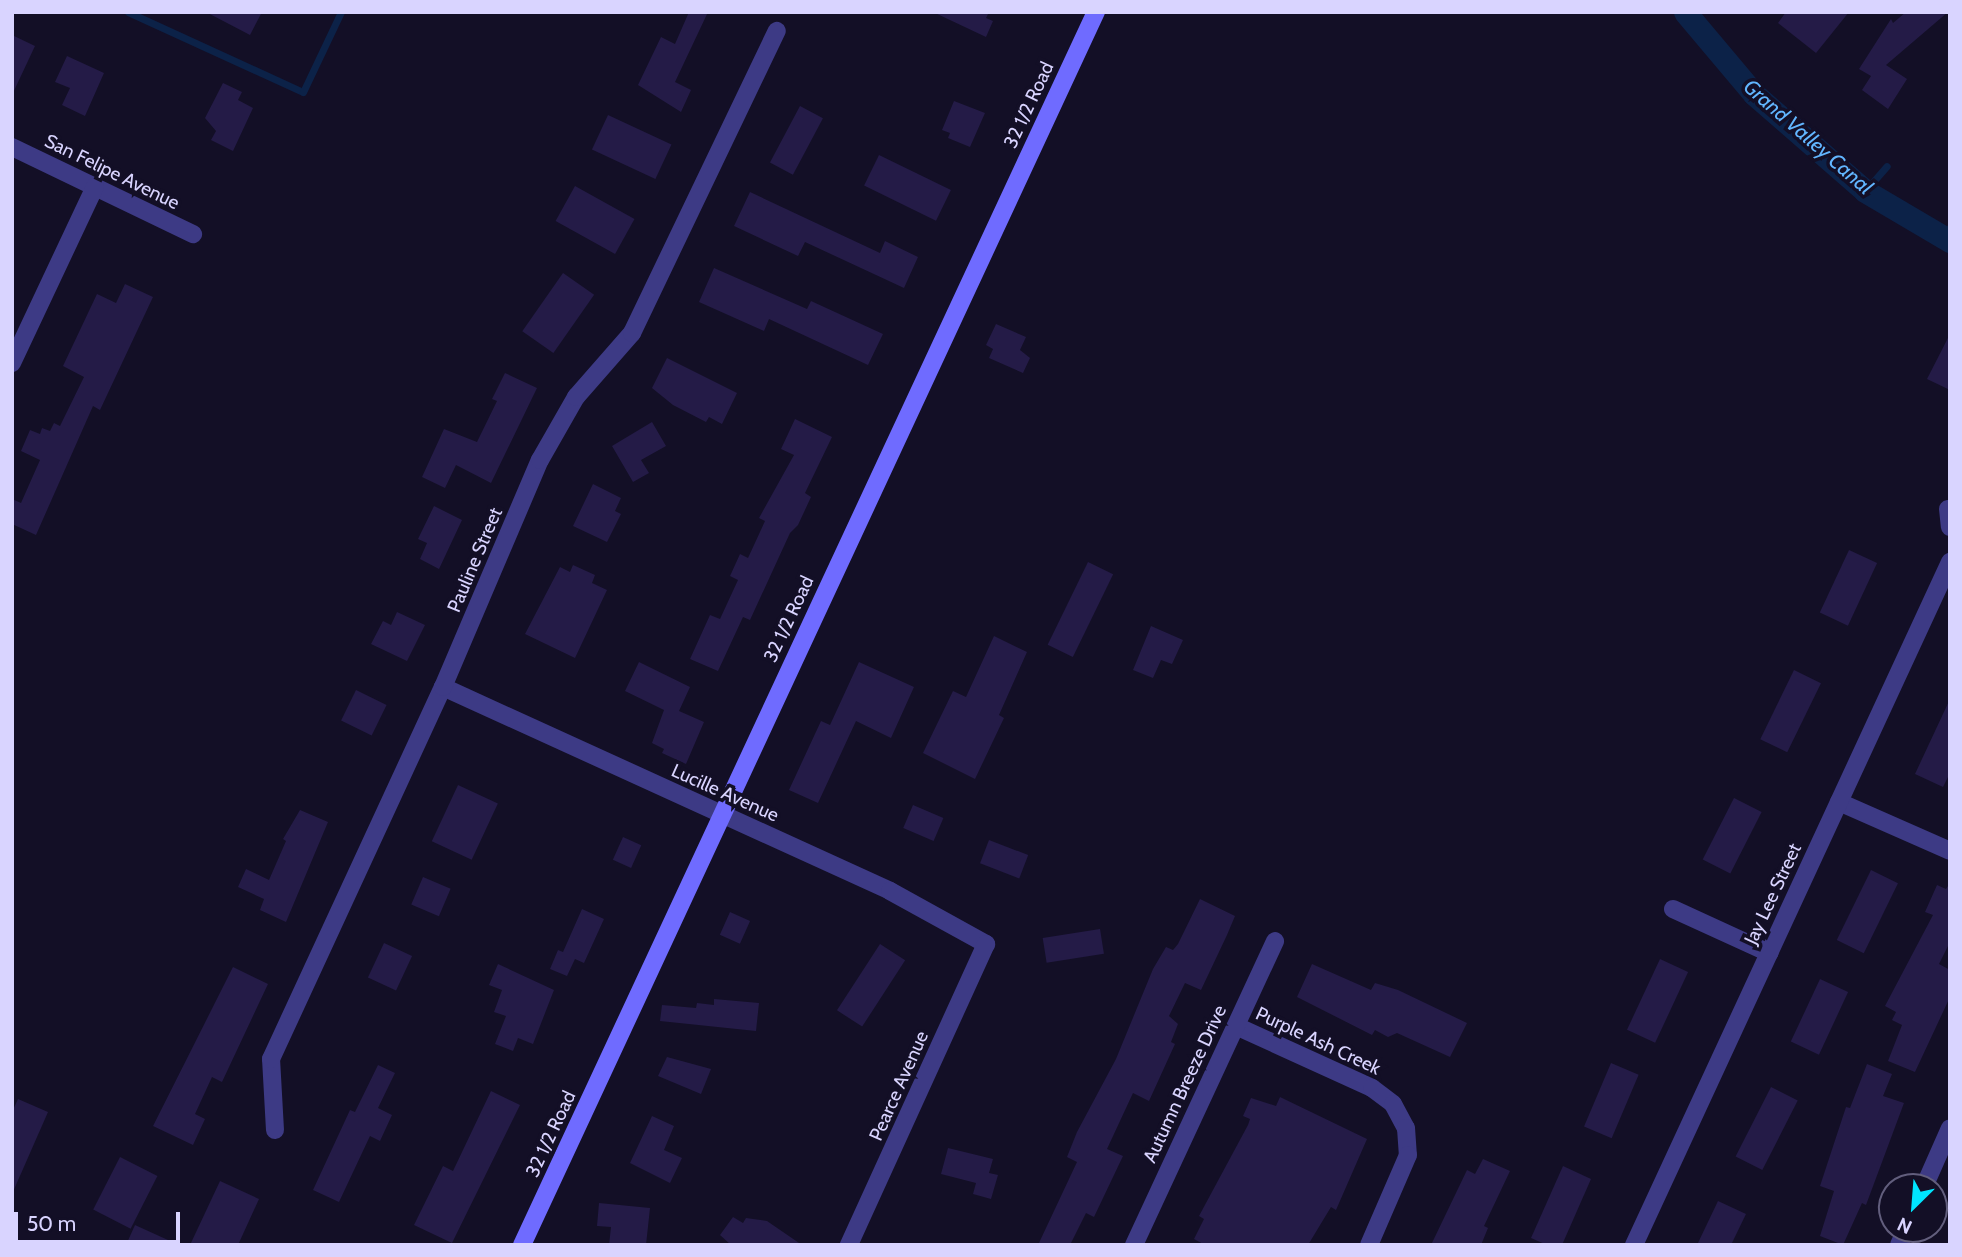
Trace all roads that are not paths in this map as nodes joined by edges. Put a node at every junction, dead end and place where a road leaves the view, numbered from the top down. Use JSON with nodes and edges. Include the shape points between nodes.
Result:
{"nodes":[{"id":1,"x":1096,"y":12,"type":"edge"},
{"id":2,"x":777,"y":31,"type":"dead end"},
{"id":3,"x":12,"y":147,"type":"edge"},
{"id":4,"x":96,"y":187,"type":"junction"},
{"id":5,"x":193,"y":234,"type":"dead end"},
{"id":6,"x":12,"y":363,"type":"edge"},
{"id":7,"x":1950,"y":562,"type":"edge"},
{"id":8,"x":443,"y":687,"type":"junction"},
{"id":9,"x":1839,"y":802,"type":"junction"},
{"id":10,"x":724,"y":815,"type":"junction"},
{"id":11,"x":1950,"y":851,"type":"edge"},
{"id":12,"x":1673,"y":909,"type":"dead end"},
{"id":13,"x":1275,"y":941,"type":"dead end"},
{"id":14,"x":986,"y":944,"type":"joint"},
{"id":15,"x":1769,"y":953,"type":"junction"},
{"id":16,"x":1236,"y":1026,"type":"junction"},
{"id":17,"x":1950,"y":1128,"type":"edge"},
{"id":18,"x":275,"y":1130,"type":"dead end"},
{"id":19,"x":1930,"y":1173,"type":"edge"},
{"id":20,"x":522,"y":1245,"type":"edge"},
{"id":21,"x":849,"y":1245,"type":"edge"},
{"id":22,"x":1134,"y":1245,"type":"edge"},
{"id":23,"x":1369,"y":1245,"type":"edge"},
{"id":24,"x":1634,"y":1245,"type":"edge"}],
"edges":[{"from":1,"to":10,"type":"street","name":"32 1/2 Road"},
{"from":2,"to":8,"type":"street","name":"Pauline Street","via":[[632,333],[576,397],[540,460]]},
{"from":3,"to":4,"type":"street","name":"San Felipe Avenue"},
{"from":4,"to":5,"type":"street","name":"San Felipe Avenue"},
{"from":4,"to":6,"type":"street"},
{"from":7,"to":9,"type":"street","name":"Jay Lee Street"},
{"from":8,"to":10,"type":"street","name":"Lucille Avenue"},
{"from":8,"to":18,"type":"street","name":"Pauline Street","via":[[271,1059]]},
{"from":9,"to":11,"type":"street"},
{"from":9,"to":15,"type":"street","name":"Jay Lee Street"},
{"from":10,"to":14,"type":"street","name":"Lucille Avenue","via":[[890,891]]},
{"from":10,"to":20,"type":"street","name":"32 1/2 Road"},
{"from":12,"to":15,"type":"street"},
{"from":13,"to":16,"type":"street","name":"Autumn Breeze Drive"},
{"from":14,"to":21,"type":"street","name":"Pearce Avenue"},
{"from":15,"to":24,"type":"street","name":"Jay Lee Street"},
{"from":16,"to":22,"type":"street","name":"Autumn Breeze Drive"},
{"from":16,"to":23,"type":"street","name":"Purple Ash Creek","via":[[1372,1088],[1393,1104],[1406,1128],[1408,1155]]},
{"from":17,"to":19,"type":"street"}]}
